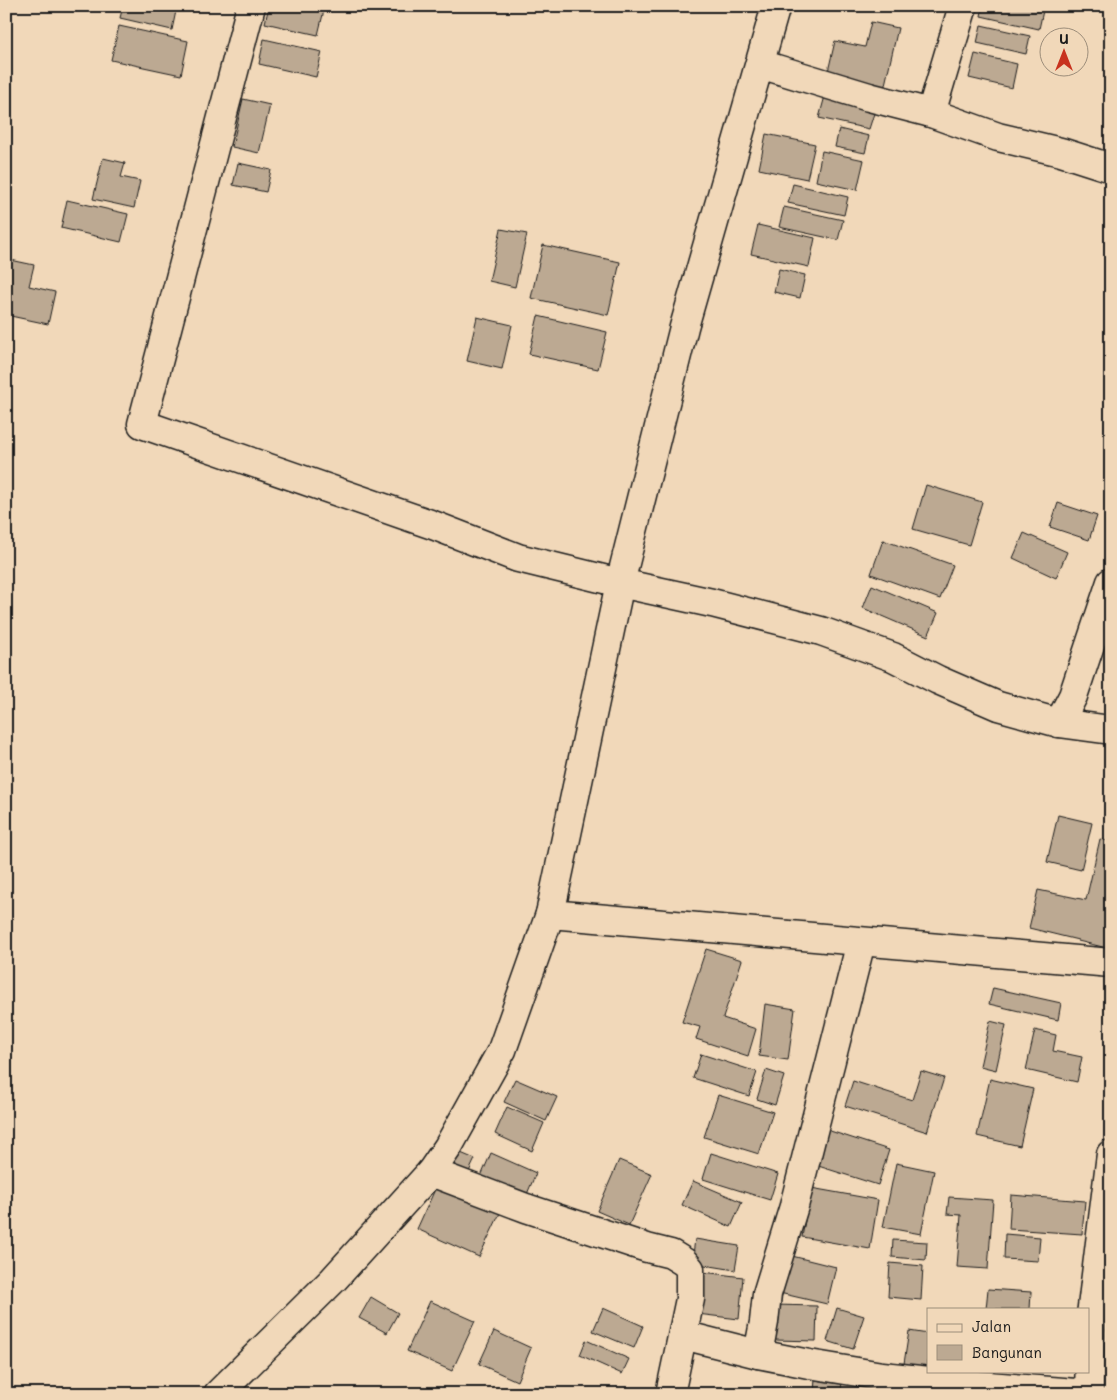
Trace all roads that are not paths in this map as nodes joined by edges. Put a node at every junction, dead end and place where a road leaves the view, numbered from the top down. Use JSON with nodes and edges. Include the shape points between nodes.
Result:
{"nodes":[{"id":1,"x":250,"y":6,"type":"edge"},
{"id":2,"x":776,"y":6,"type":"edge"},
{"id":3,"x":963,"y":6,"type":"edge"},
{"id":4,"x":760,"y":64,"type":"junction"},
{"id":5,"x":931,"y":113,"type":"junction"},
{"id":6,"x":1111,"y":168,"type":"edge"},
{"id":7,"x":1111,"y":582,"type":"edge"},
{"id":8,"x":620,"y":583,"type":"junction"},
{"id":9,"x":1059,"y":723,"type":"junction"},
{"id":10,"x":1111,"y":730,"type":"edge"},
{"id":11,"x":550,"y":914,"type":"junction"},
{"id":12,"x":861,"y":942,"type":"junction"},
{"id":13,"x":1111,"y":963,"type":"edge"},
{"id":14,"x":1111,"y":1154,"type":"edge"},
{"id":15,"x":431,"y":1172,"type":"junction"},
{"id":16,"x":683,"y":1335,"type":"junction"},
{"id":17,"x":758,"y":1354,"type":"junction"},
{"id":18,"x":1090,"y":1354,"type":"edge"},
{"id":19,"x":1090,"y":1372,"type":"edge"},
{"id":20,"x":218,"y":1394,"type":"edge"},
{"id":21,"x":670,"y":1394,"type":"edge"},
{"id":22,"x":1089,"y":1394,"type":"edge"}],
"edges":[{"from":1,"to":8,"type":"street","via":[[142,424],[433,524],[518,558]]},
{"from":2,"to":4,"type":"street"},
{"from":3,"to":5,"type":"street"},
{"from":4,"to":5,"type":"street"},
{"from":4,"to":8,"type":"street","via":[[684,327]]},
{"from":5,"to":6,"type":"street","via":[[998,137]]},
{"from":7,"to":9,"type":"street","via":[[1073,696]]},
{"from":8,"to":9,"type":"street","via":[[820,631],[893,657],[998,706]]},
{"from":8,"to":11,"type":"street"},
{"from":9,"to":10,"type":"street"},
{"from":11,"to":12,"type":"street"},
{"from":11,"to":15,"type":"street","via":[[502,1050]]},
{"from":12,"to":13,"type":"street"},
{"from":12,"to":17,"type":"street","via":[[794,1206],[767,1294]]},
{"from":14,"to":18,"type":"street","via":[[1091,1315]]},
{"from":15,"to":16,"type":"street","via":[[526,1208],[678,1257],[691,1274]]},
{"from":15,"to":20,"type":"street","via":[[334,1280]]},
{"from":16,"to":17,"type":"street"},
{"from":16,"to":21,"type":"street"},
{"from":17,"to":22,"type":"street","via":[[882,1376]]},
{"from":19,"to":22,"type":"street"}]}
